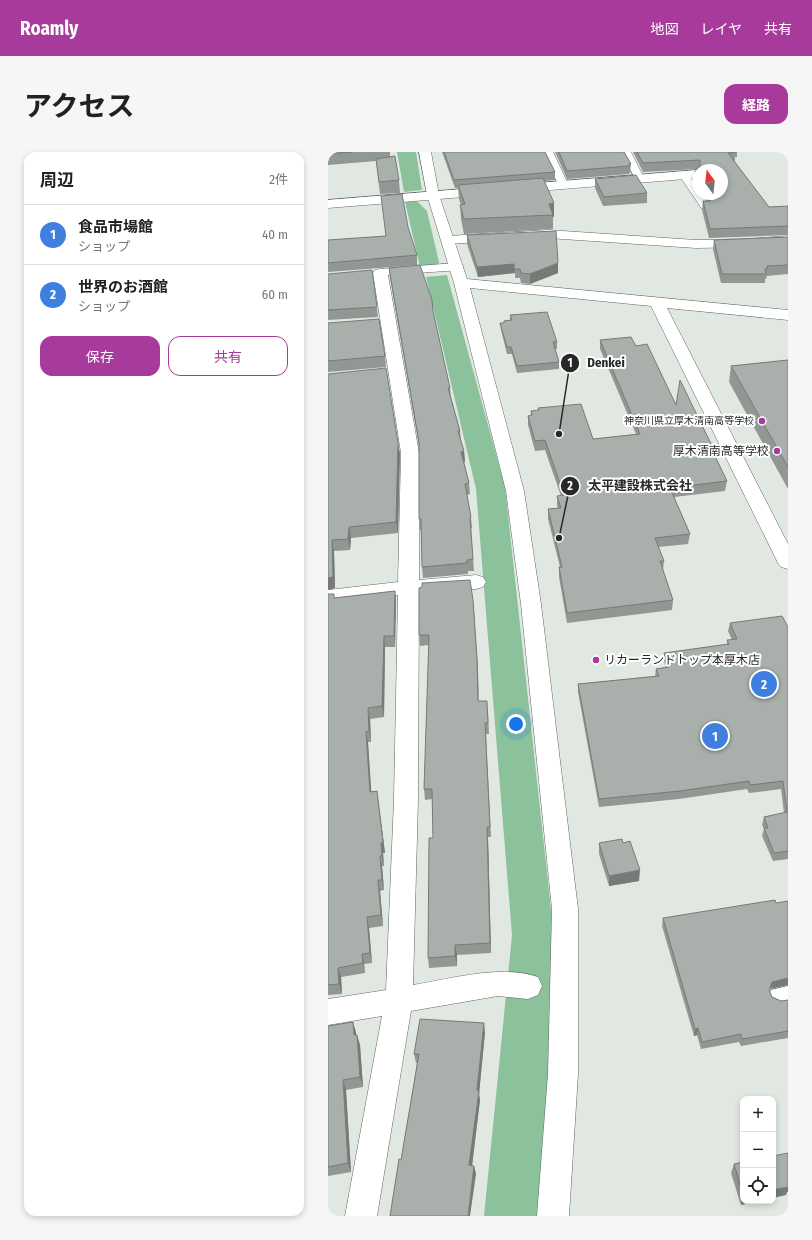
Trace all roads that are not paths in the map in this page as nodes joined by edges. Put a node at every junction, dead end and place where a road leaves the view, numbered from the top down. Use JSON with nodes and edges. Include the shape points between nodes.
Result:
{"nodes":[{"id":1,"x":425,"y":152,"type":"edge"},
{"id":2,"x":548,"y":152,"type":"edge"},
{"id":3,"x":626,"y":152,"type":"edge"},
{"id":4,"x":692,"y":174,"type":"edge"},
{"id":5,"x":684,"y":175,"type":"junction"},
{"id":6,"x":639,"y":178,"type":"junction"},
{"id":7,"x":563,"y":184,"type":"junction"},
{"id":8,"x":433,"y":195,"type":"junction"},
{"id":9,"x":328,"y":204,"type":"edge"},
{"id":10,"x":705,"y":206,"type":"edge"},
{"id":11,"x":448,"y":240,"type":"junction"},
{"id":12,"x":788,"y":240,"type":"edge"},
{"id":13,"x":459,"y":275,"type":"junction"},
{"id":14,"x":657,"y":303,"type":"junction"},
{"id":15,"x":788,"y":315,"type":"edge"},
{"id":16,"x":788,"y":563,"type":"edge"},
{"id":17,"x":476,"y":582,"type":"dead end"},
{"id":18,"x":408,"y":588,"type":"junction"},
{"id":19,"x":328,"y":597,"type":"edge"},
{"id":20,"x":528,"y":986,"type":"dead end"},
{"id":21,"x":399,"y":1001,"type":"junction"},
{"id":22,"x":328,"y":1012,"type":"edge"},
{"id":23,"x":360,"y":1216,"type":"edge"},
{"id":24,"x":553,"y":1216,"type":"edge"}],
"edges":[{"from":1,"to":8,"type":"street"},
{"from":2,"to":7,"type":"lane"},
{"from":3,"to":6,"type":"lane"},
{"from":4,"to":5,"type":"street"},
{"from":5,"to":6,"type":"street"},
{"from":5,"to":10,"type":"lane"},
{"from":6,"to":7,"type":"street"},
{"from":7,"to":8,"type":"street"},
{"from":8,"to":9,"type":"street"},
{"from":8,"to":11,"type":"street"},
{"from":11,"to":12,"type":"street","via":[[548,234],[696,244]]},
{"from":11,"to":13,"type":"street"},
{"from":13,"to":14,"type":"street"},
{"from":13,"to":18,"type":"street","via":[[372,274],[387,372],[410,454]]},
{"from":13,"to":24,"type":"street","via":[[515,491],[531,604],[565,909],[563,1074]]},
{"from":14,"to":15,"type":"street"},
{"from":14,"to":16,"type":"street"},
{"from":17,"to":18,"type":"street"},
{"from":18,"to":19,"type":"street"},
{"from":18,"to":21,"type":"street","via":[[406,799]]},
{"from":20,"to":21,"type":"street","via":[[498,984]]},
{"from":21,"to":22,"type":"street"},
{"from":21,"to":23,"type":"street"}]}
